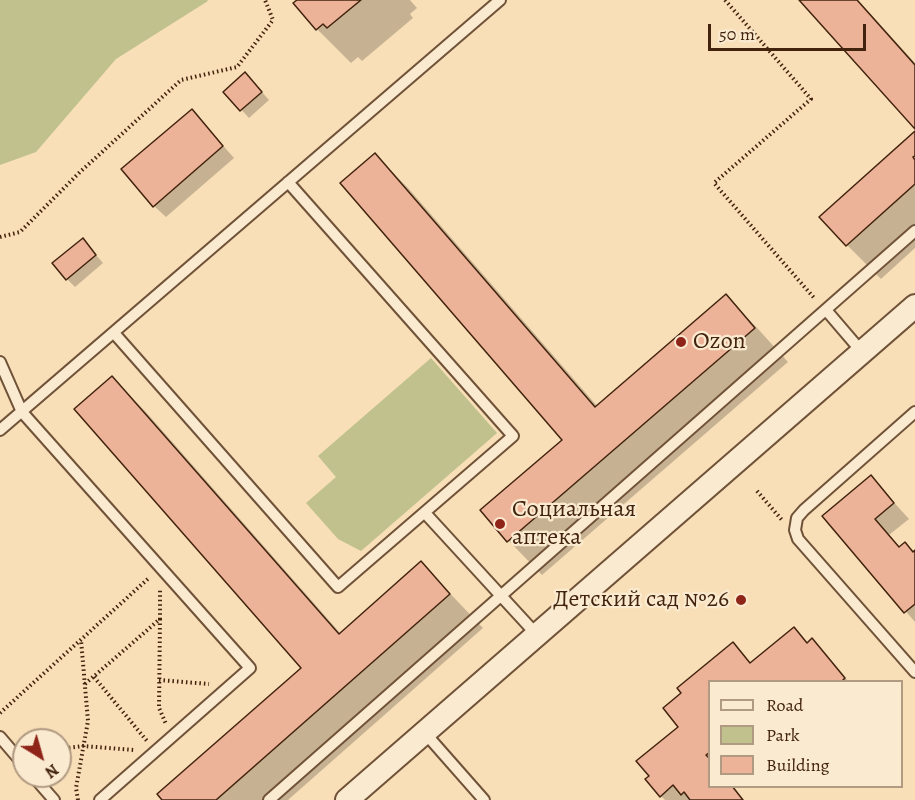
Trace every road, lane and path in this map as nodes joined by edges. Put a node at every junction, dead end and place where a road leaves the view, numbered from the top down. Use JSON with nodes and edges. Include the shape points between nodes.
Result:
{"nodes":[{"id":1,"x":265,"y":0,"type":"edge"},
{"id":2,"x":501,"y":0,"type":"edge"},
{"id":3,"x":725,"y":0,"type":"edge"},
{"id":4,"x":288,"y":182,"type":"junction"},
{"id":5,"x":915,"y":231,"type":"edge"},
{"id":6,"x":0,"y":237,"type":"edge"},
{"id":7,"x":915,"y":306,"type":"edge"},
{"id":8,"x":826,"y":310,"type":"junction"},
{"id":9,"x":114,"y":333,"type":"junction"},
{"id":10,"x":862,"y":352,"type":"junction"},
{"id":11,"x":0,"y":362,"type":"edge"},
{"id":12,"x":22,"y":411,"type":"junction"},
{"id":13,"x":915,"y":412,"type":"edge"},
{"id":14,"x":0,"y":430,"type":"edge"},
{"id":15,"x":757,"y":491,"type":"dead end"},
{"id":16,"x":425,"y":513,"type":"junction"},
{"id":17,"x":798,"y":539,"type":"junction"},
{"id":18,"x":160,"y":567,"type":"junction"},
{"id":19,"x":501,"y":596,"type":"junction"},
{"id":20,"x":160,"y":619,"type":"junction"},
{"id":21,"x":537,"y":635,"type":"junction"},
{"id":22,"x":81,"y":640,"type":"junction"},
{"id":23,"x":915,"y":672,"type":"edge"},
{"id":24,"x":94,"y":677,"type":"junction"},
{"id":25,"x":159,"y":680,"type":"junction"},
{"id":26,"x":85,"y":684,"type":"junction"},
{"id":27,"x":223,"y":692,"type":"junction"},
{"id":28,"x":0,"y":713,"type":"edge"},
{"id":29,"x":425,"y":733,"type":"junction"},
{"id":30,"x":174,"y":735,"type":"junction"},
{"id":31,"x":0,"y":737,"type":"edge"},
{"id":32,"x":83,"y":746,"type":"junction"},
{"id":33,"x":72,"y":747,"type":"edge"},
{"id":34,"x":12,"y":751,"type":"edge"},
{"id":35,"x":155,"y":751,"type":"junction"},
{"id":36,"x":44,"y":788,"type":"edge"},
{"id":37,"x":54,"y":800,"type":"edge"},
{"id":38,"x":78,"y":800,"type":"edge"},
{"id":39,"x":100,"y":800,"type":"edge"},
{"id":40,"x":268,"y":800,"type":"edge"},
{"id":41,"x":347,"y":800,"type":"edge"},
{"id":42,"x":484,"y":800,"type":"edge"}],
"edges":[{"from":1,"to":6,"type":"path","via":[[273,20],[237,68],[181,80],[20,232]]},
{"from":2,"to":4,"type":"lane"},
{"from":3,"to":8,"type":"path","via":[[811,99],[714,183]]},
{"from":4,"to":9,"type":"lane"},
{"from":4,"to":16,"type":"lane","via":[[513,436]]},
{"from":5,"to":8,"type":"lane"},
{"from":7,"to":10,"type":"street"},
{"from":8,"to":10,"type":"lane"},
{"from":8,"to":19,"type":"lane"},
{"from":9,"to":12,"type":"lane"},
{"from":9,"to":16,"type":"lane","via":[[338,587]]},
{"from":10,"to":21,"type":"street"},
{"from":11,"to":12,"type":"lane"},
{"from":12,"to":14,"type":"lane"},
{"from":12,"to":18,"type":"lane"},
{"from":13,"to":17,"type":"lane","via":[[804,510],[797,518]]},
{"from":15,"to":17,"type":"path"},
{"from":16,"to":19,"type":"lane"},
{"from":17,"to":23,"type":"lane"},
{"from":18,"to":20,"type":"path"},
{"from":18,"to":22,"type":"path"},
{"from":18,"to":27,"type":"lane","via":[[250,668]]},
{"from":19,"to":21,"type":"lane"},
{"from":19,"to":40,"type":"lane"},
{"from":20,"to":24,"type":"path"},
{"from":20,"to":25,"type":"path"},
{"from":21,"to":29,"type":"street"},
{"from":22,"to":26,"type":"path"},
{"from":22,"to":28,"type":"path"},
{"from":24,"to":26,"type":"path"},
{"from":24,"to":35,"type":"path"},
{"from":25,"to":27,"type":"path","via":[[207,683]]},
{"from":25,"to":30,"type":"path","via":[[159,708]]},
{"from":26,"to":32,"type":"path","via":[[88,721]]},
{"from":27,"to":30,"type":"lane"},
{"from":29,"to":41,"type":"street"},
{"from":29,"to":42,"type":"lane"},
{"from":30,"to":35,"type":"lane"},
{"from":31,"to":34,"type":"lane"},
{"from":32,"to":33,"type":"path"},
{"from":32,"to":35,"type":"path"},
{"from":32,"to":38,"type":"path","via":[[76,788]]},
{"from":35,"to":39,"type":"lane"},
{"from":36,"to":37,"type":"lane"}]}
